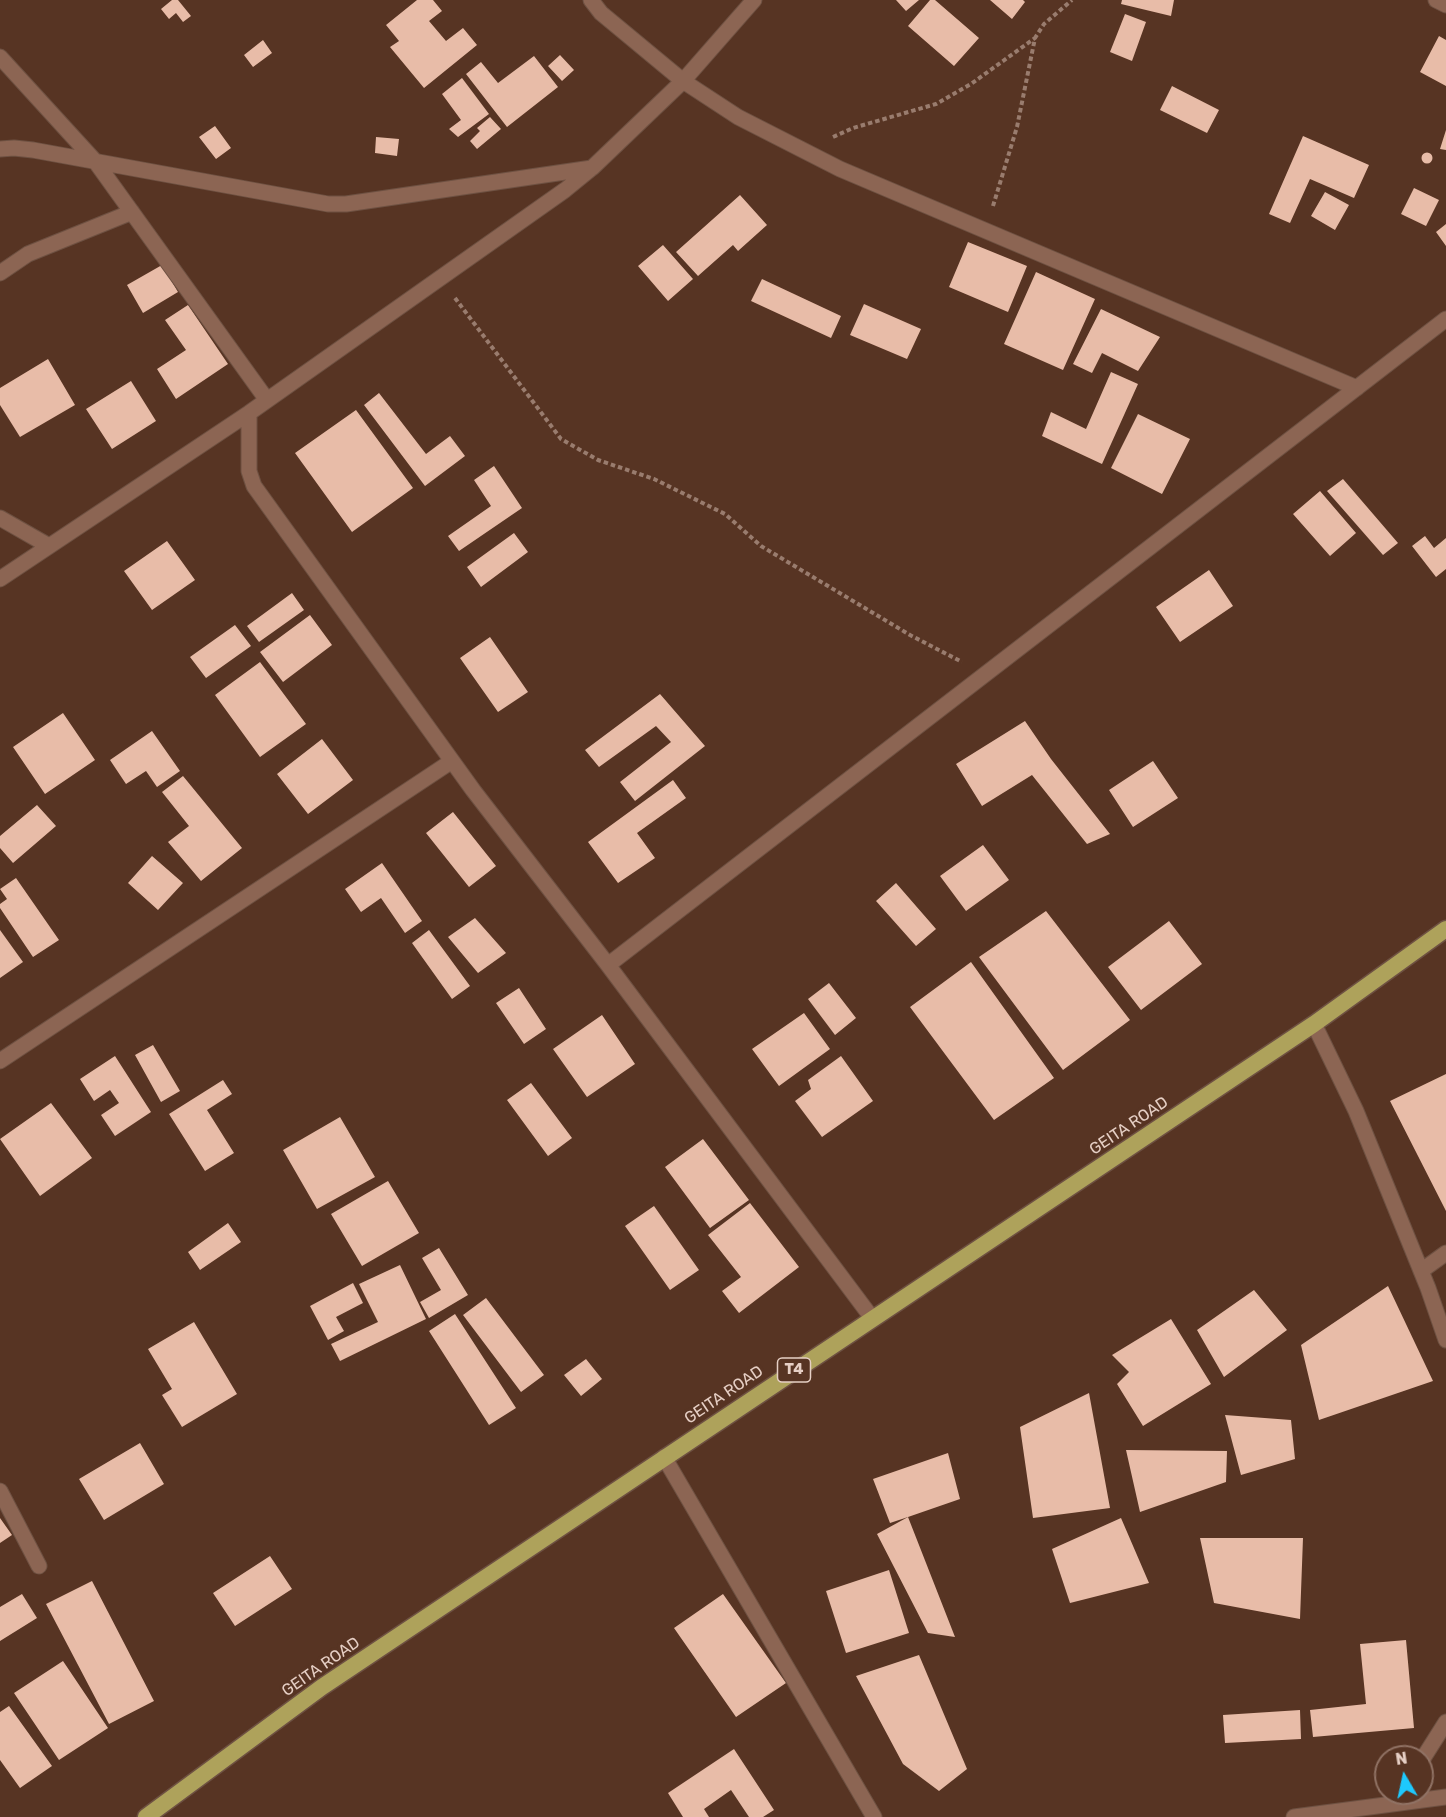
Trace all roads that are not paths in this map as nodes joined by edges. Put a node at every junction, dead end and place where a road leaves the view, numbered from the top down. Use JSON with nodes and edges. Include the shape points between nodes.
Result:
{"nodes":[{"id":1,"x":591,"y":0,"type":"edge"},
{"id":2,"x":754,"y":0,"type":"edge"},
{"id":3,"x":1436,"y":0,"type":"edge"},
{"id":4,"x":1446,"y":5,"type":"edge"},
{"id":5,"x":0,"y":57,"type":"edge"},
{"id":6,"x":683,"y":81,"type":"junction"},
{"id":7,"x":0,"y":149,"type":"edge"},
{"id":8,"x":95,"y":161,"type":"junction"},
{"id":9,"x":592,"y":168,"type":"junction"},
{"id":10,"x":132,"y":212,"type":"junction"},
{"id":11,"x":0,"y":273,"type":"edge"},
{"id":12,"x":1446,"y":319,"type":"edge"},
{"id":13,"x":1357,"y":388,"type":"junction"},
{"id":14,"x":267,"y":400,"type":"junction"},
{"id":15,"x":249,"y":413,"type":"junction"},
{"id":16,"x":0,"y":518,"type":"edge"},
{"id":17,"x":49,"y":546,"type":"junction"},
{"id":18,"x":0,"y":579,"type":"edge"},
{"id":19,"x":452,"y":761,"type":"junction"},
{"id":20,"x":1446,"y":929,"type":"edge"},
{"id":21,"x":608,"y":965,"type":"junction"},
{"id":22,"x":1314,"y":1024,"type":"junction"},
{"id":23,"x":0,"y":1061,"type":"edge"},
{"id":24,"x":1446,"y":1253,"type":"edge"},
{"id":25,"x":1421,"y":1271,"type":"junction"},
{"id":26,"x":872,"y":1318,"type":"junction"},
{"id":27,"x":1446,"y":1340,"type":"edge"},
{"id":28,"x":664,"y":1457,"type":"junction"},
{"id":29,"x":0,"y":1491,"type":"edge"},
{"id":30,"x":39,"y":1566,"type":"dead end"},
{"id":31,"x":1446,"y":1722,"type":"edge"},
{"id":32,"x":1431,"y":1745,"type":"edge"},
{"id":33,"x":1374,"y":1803,"type":"edge"},
{"id":34,"x":146,"y":1817,"type":"edge"},
{"id":35,"x":874,"y":1817,"type":"edge"},
{"id":36,"x":1294,"y":1817,"type":"edge"}],
"edges":[{"from":1,"to":6,"type":"street","via":[[601,13]]},
{"from":2,"to":6,"type":"street"},
{"from":3,"to":4,"type":"street"},
{"from":5,"to":8,"type":"street"},
{"from":6,"to":9,"type":"street"},
{"from":6,"to":13,"type":"street","via":[[738,117],[840,169]]},
{"from":7,"to":8,"type":"street","via":[[33,150]]},
{"from":8,"to":9,"type":"street","via":[[328,204]]},
{"from":8,"to":10,"type":"street"},
{"from":9,"to":14,"type":"street"},
{"from":10,"to":11,"type":"street","via":[[28,254]]},
{"from":10,"to":14,"type":"street"},
{"from":12,"to":13,"type":"street"},
{"from":13,"to":21,"type":"street"},
{"from":14,"to":15,"type":"street"},
{"from":15,"to":17,"type":"street"},
{"from":15,"to":19,"type":"street","via":[[249,471],[254,486]]},
{"from":16,"to":17,"type":"street"},
{"from":17,"to":18,"type":"street"},
{"from":19,"to":21,"type":"street"},
{"from":19,"to":23,"type":"street"},
{"from":20,"to":22,"type":"highway","name":"GEITA ROAD","number":"T4"},
{"from":21,"to":26,"type":"street"},
{"from":22,"to":25,"type":"street","via":[[1356,1111]]},
{"from":22,"to":26,"type":"highway","name":"GEITA ROAD","number":"T4"},
{"from":24,"to":25,"type":"street"},
{"from":25,"to":27,"type":"street"},
{"from":26,"to":28,"type":"highway","name":"GEITA ROAD","number":"T4"},
{"from":28,"to":34,"type":"highway","name":"GEITA ROAD","number":"T4","via":[[322,1687]]},
{"from":28,"to":35,"type":"street"},
{"from":29,"to":30,"type":"street"},
{"from":31,"to":32,"type":"street"},
{"from":33,"to":36,"type":"street"}]}
